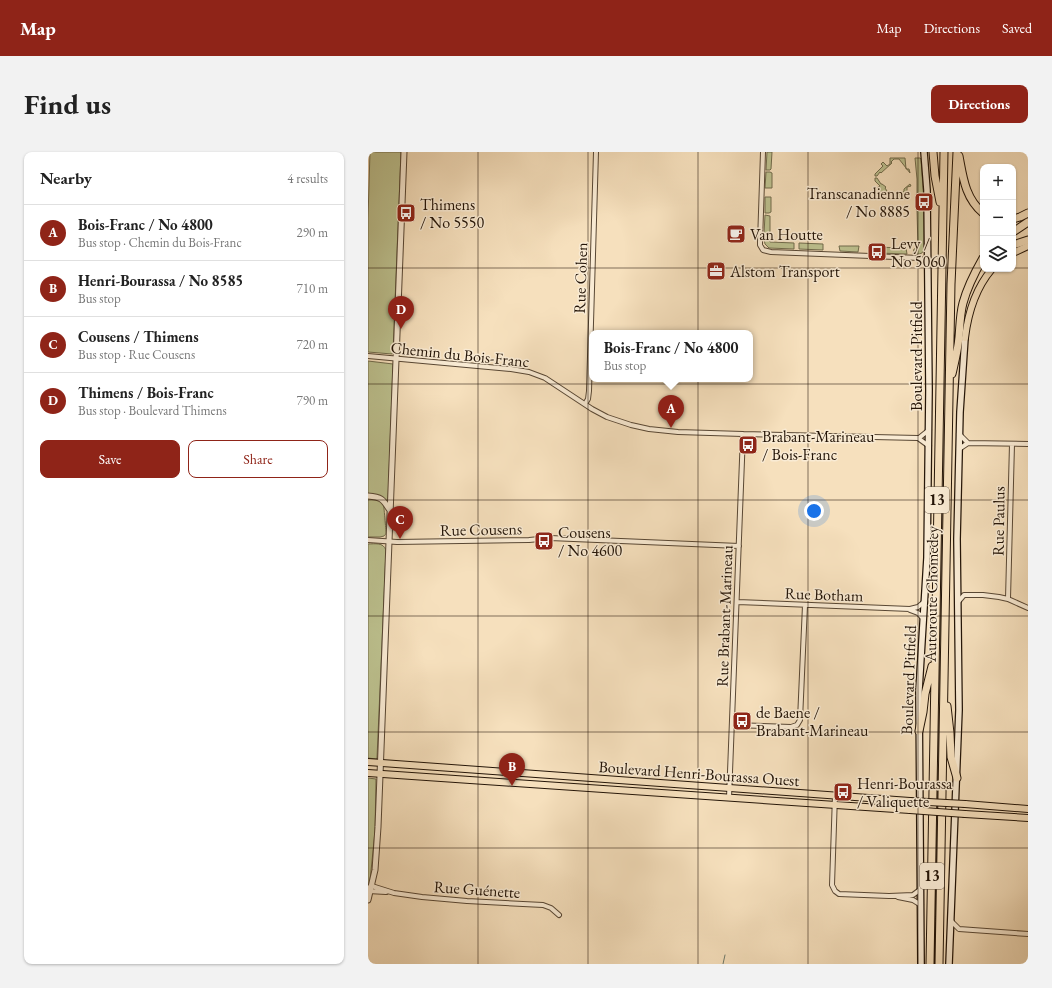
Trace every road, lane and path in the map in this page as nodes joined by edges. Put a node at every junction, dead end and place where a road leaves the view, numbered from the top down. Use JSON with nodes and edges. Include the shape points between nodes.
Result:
{"nodes":[{"id":1,"x":404,"y":152,"type":"edge"},
{"id":2,"x":596,"y":152,"type":"edge"},
{"id":3,"x":763,"y":152,"type":"edge"},
{"id":4,"x":924,"y":152,"type":"edge"},
{"id":5,"x":933,"y":152,"type":"edge"},
{"id":6,"x":944,"y":152,"type":"edge"},
{"id":7,"x":958,"y":152,"type":"edge"},
{"id":8,"x":980,"y":210,"type":"edge"},
{"id":9,"x":1028,"y":213,"type":"edge"},
{"id":10,"x":942,"y":218,"type":"junction"},
{"id":11,"x":1016,"y":218,"type":"edge"},
{"id":12,"x":1028,"y":222,"type":"edge"},
{"id":13,"x":1016,"y":230,"type":"edge"},
{"id":14,"x":1028,"y":240,"type":"edge"},
{"id":15,"x":1016,"y":244,"type":"edge"},
{"id":16,"x":1028,"y":246,"type":"edge"},
{"id":17,"x":928,"y":252,"type":"junction"},
{"id":18,"x":1016,"y":252,"type":"edge"},
{"id":19,"x":920,"y":258,"type":"junction"},
{"id":20,"x":980,"y":264,"type":"edge"},
{"id":21,"x":928,"y":265,"type":"junction"},
{"id":22,"x":980,"y":272,"type":"edge"},
{"id":23,"x":990,"y":272,"type":"edge"},
{"id":24,"x":971,"y":282,"type":"junction"},
{"id":25,"x":590,"y":330,"type":"edge"},
{"id":26,"x":964,"y":338,"type":"joint"},
{"id":27,"x":368,"y":356,"type":"edge"},
{"id":28,"x":396,"y":359,"type":"junction"},
{"id":29,"x":589,"y":364,"type":"edge"},
{"id":30,"x":949,"y":393,"type":"junction"},
{"id":31,"x":585,"y":404,"type":"junction"},
{"id":32,"x":929,"y":430,"type":"junction"},
{"id":33,"x":743,"y":434,"type":"junction"},
{"id":34,"x":959,"y":434,"type":"junction"},
{"id":35,"x":920,"y":438,"type":"junction"},
{"id":36,"x":968,"y":443,"type":"junction"},
{"id":37,"x":1012,"y":444,"type":"junction"},
{"id":38,"x":1028,"y":444,"type":"edge"},
{"id":39,"x":929,"y":446,"type":"junction"},
{"id":40,"x":959,"y":448,"type":"junction"},
{"id":41,"x":368,"y":496,"type":"edge"},
{"id":42,"x":390,"y":510,"type":"junction"},
{"id":43,"x":368,"y":540,"type":"edge"},
{"id":44,"x":389,"y":541,"type":"junction"},
{"id":45,"x":739,"y":546,"type":"junction"},
{"id":46,"x":957,"y":588,"type":"junction"},
{"id":47,"x":964,"y":595,"type":"junction"},
{"id":48,"x":1008,"y":599,"type":"junction"},
{"id":49,"x":925,"y":601,"type":"junction"},
{"id":50,"x":737,"y":602,"type":"junction"},
{"id":51,"x":958,"y":602,"type":"junction"},
{"id":52,"x":805,"y":605,"type":"junction"},
{"id":53,"x":1028,"y":608,"type":"edge"},
{"id":54,"x":910,"y":609,"type":"junction"},
{"id":55,"x":923,"y":618,"type":"junction"},
{"id":56,"x":935,"y":654,"type":"junction"},
{"id":57,"x":944,"y":678,"type":"junction"},
{"id":58,"x":732,"y":725,"type":"junction"},
{"id":59,"x":919,"y":731,"type":"junction"},
{"id":60,"x":368,"y":762,"type":"edge"},
{"id":61,"x":381,"y":763,"type":"junction"},
{"id":62,"x":368,"y":773,"type":"edge"},
{"id":63,"x":380,"y":774,"type":"junction"},
{"id":64,"x":957,"y":778,"type":"junction"},
{"id":65,"x":729,"y":788,"type":"junction"},
{"id":66,"x":835,"y":795,"type":"junction"},
{"id":67,"x":729,"y":798,"type":"junction"},
{"id":68,"x":835,"y":805,"type":"junction"},
{"id":69,"x":1028,"y":808,"type":"edge"},
{"id":70,"x":1028,"y":818,"type":"edge"},
{"id":71,"x":369,"y":889,"type":"edge"},
{"id":72,"x":921,"y":889,"type":"junction"},
{"id":73,"x":889,"y":896,"type":"junction"},
{"id":74,"x":368,"y":900,"type":"edge"},
{"id":75,"x":921,"y":905,"type":"junction"},
{"id":76,"x":559,"y":915,"type":"dead end"},
{"id":77,"x":951,"y":921,"type":"junction"},
{"id":78,"x":959,"y":929,"type":"junction"},
{"id":79,"x":1028,"y":934,"type":"edge"},
{"id":80,"x":950,"y":936,"type":"junction"},
{"id":81,"x":921,"y":964,"type":"edge"},
{"id":82,"x":930,"y":964,"type":"edge"},
{"id":83,"x":939,"y":964,"type":"edge"},
{"id":84,"x":949,"y":964,"type":"edge"}],
"edges":[{"from":1,"to":28,"type":"street"},
{"from":2,"to":25,"type":"street","name":"Rue Cohen"},
{"from":3,"to":19,"type":"street","via":[[760,242],[763,250]]},
{"from":4,"to":17,"type":"main road","name":"Boulevard Pitfield"},
{"from":5,"to":10,"type":"highway"},
{"from":6,"to":10,"type":"highway","name":"Autoroute Chomedey","number":"13"},
{"from":7,"to":8,"type":"highway","via":[[967,192]]},
{"from":7,"to":30,"type":"highway","name":"Autoroute Chomedey","number":"13","via":[[952,246]]},
{"from":9,"to":11,"type":"highway"},
{"from":10,"to":56,"type":"highway","name":"Autoroute Chomedey","number":"13"},
{"from":12,"to":13,"type":"highway"},
{"from":14,"to":15,"type":"highway"},
{"from":16,"to":18,"type":"main road"},
{"from":17,"to":19,"type":"street"},
{"from":17,"to":21,"type":"main road","name":"Boulevard Pitfield"},
{"from":19,"to":21,"type":"street"},
{"from":20,"to":24,"type":"highway"},
{"from":21,"to":32,"type":"main road","name":"Boulevard Pitfield"},
{"from":22,"to":24,"type":"highway"},
{"from":23,"to":26,"type":"main road","via":[[974,298]]},
{"from":24,"to":30,"type":"highway","via":[[962,307]]},
{"from":26,"to":34,"type":"main road"},
{"from":27,"to":28,"type":"street","name":"Chemin du Bois-Franc"},
{"from":28,"to":31,"type":"street","name":"Chemin du Bois-Franc","via":[[526,371],[548,380]]},
{"from":28,"to":42,"type":"street"},
{"from":29,"to":31,"type":"street","name":"Rue Cohen","via":[[588,399]]},
{"from":30,"to":57,"type":"highway","name":"Autoroute Chomedey","number":"13"},
{"from":31,"to":33,"type":"street","name":"Chemin du Bois-Franc","via":[[618,421],[649,429]]},
{"from":32,"to":35,"type":"street"},
{"from":32,"to":39,"type":"main road","name":"Boulevard Pitfield"},
{"from":33,"to":35,"type":"street","name":"Chemin du Bois-Franc"},
{"from":33,"to":45,"type":"street","name":"Rue Brabant-Marineau"},
{"from":34,"to":36,"type":"street"},
{"from":34,"to":40,"type":"main road"},
{"from":35,"to":39,"type":"street"},
{"from":36,"to":37,"type":"street"},
{"from":36,"to":40,"type":"street"},
{"from":37,"to":38,"type":"street"},
{"from":37,"to":48,"type":"street","name":"Rue Paulus"},
{"from":39,"to":49,"type":"main road","name":"Boulevard Pitfield"},
{"from":40,"to":46,"type":"main road"},
{"from":41,"to":42,"type":"street","via":[[382,498]]},
{"from":42,"to":44,"type":"street"},
{"from":43,"to":44,"type":"street","name":"Rue Cousens"},
{"from":44,"to":45,"type":"street","name":"Rue Cousens","via":[[550,538]]},
{"from":44,"to":61,"type":"street"},
{"from":45,"to":50,"type":"street","name":"Rue Brabant-Marineau"},
{"from":46,"to":47,"type":"street"},
{"from":46,"to":51,"type":"main road"},
{"from":47,"to":48,"type":"street","via":[[989,595]]},
{"from":47,"to":51,"type":"street"},
{"from":48,"to":53,"type":"street"},
{"from":49,"to":54,"type":"street"},
{"from":49,"to":55,"type":"main road","name":"Boulevard Pitfield"},
{"from":50,"to":52,"type":"street","name":"Rue Botham"},
{"from":50,"to":58,"type":"street","name":"Rue Brabant-Marineau"},
{"from":51,"to":64,"type":"main road"},
{"from":52,"to":54,"type":"street","name":"Rue Botham"},
{"from":52,"to":58,"type":"street","via":[[800,721],[791,727]]},
{"from":54,"to":55,"type":"street"},
{"from":55,"to":59,"type":"main road","name":"Boulevard Pitfield"},
{"from":56,"to":59,"type":"highway"},
{"from":56,"to":82,"type":"highway","name":"Autoroute Chomedey","number":"13"},
{"from":57,"to":64,"type":"highway","via":[[951,757]]},
{"from":57,"to":83,"type":"highway","name":"Autoroute Chomedey","number":"13"},
{"from":58,"to":65,"type":"street","name":"Rue Brabant-Marineau"},
{"from":59,"to":72,"type":"main road","name":"Boulevard Pitfield"},
{"from":60,"to":61,"type":"main road","name":"Boulevard Henri-Bourassa Ouest"},
{"from":61,"to":63,"type":"street"},
{"from":61,"to":65,"type":"main road","name":"Boulevard Henri-Bourassa Ouest"},
{"from":62,"to":63,"type":"main road","name":"Boulevard Henri-Bourassa Ouest"},
{"from":63,"to":67,"type":"main road","name":"Boulevard Henri-Bourassa Ouest"},
{"from":63,"to":71,"type":"street","via":[[377,851]]},
{"from":64,"to":77,"type":"main road"},
{"from":65,"to":66,"type":"main road","name":"Boulevard Henri-Bourassa Ouest"},
{"from":65,"to":67,"type":"street","name":"Rue Brabant-Marineau"},
{"from":66,"to":68,"type":"street"},
{"from":66,"to":69,"type":"main road","name":"Boulevard Henri-Bourassa Ouest","bridge":true},
{"from":67,"to":68,"type":"main road","name":"Boulevard Henri-Bourassa Ouest"},
{"from":68,"to":70,"type":"main road","name":"Boulevard Henri-Bourassa Ouest","bridge":true},
{"from":68,"to":73,"type":"street","via":[[833,889],[839,894]]},
{"from":71,"to":74,"type":"street"},
{"from":71,"to":76,"type":"street","name":"Rue Guénette","via":[[450,900],[543,905]]},
{"from":72,"to":73,"type":"street","via":[[914,895]]},
{"from":72,"to":75,"type":"main road","name":"Boulevard Pitfield"},
{"from":73,"to":75,"type":"street","via":[[913,900]]},
{"from":75,"to":81,"type":"main road","name":"Boulevard Pitfield"},
{"from":77,"to":78,"type":"street"},
{"from":77,"to":80,"type":"main road"},
{"from":78,"to":79,"type":"street"},
{"from":78,"to":80,"type":"street"},
{"from":80,"to":84,"type":"main road"}]}
